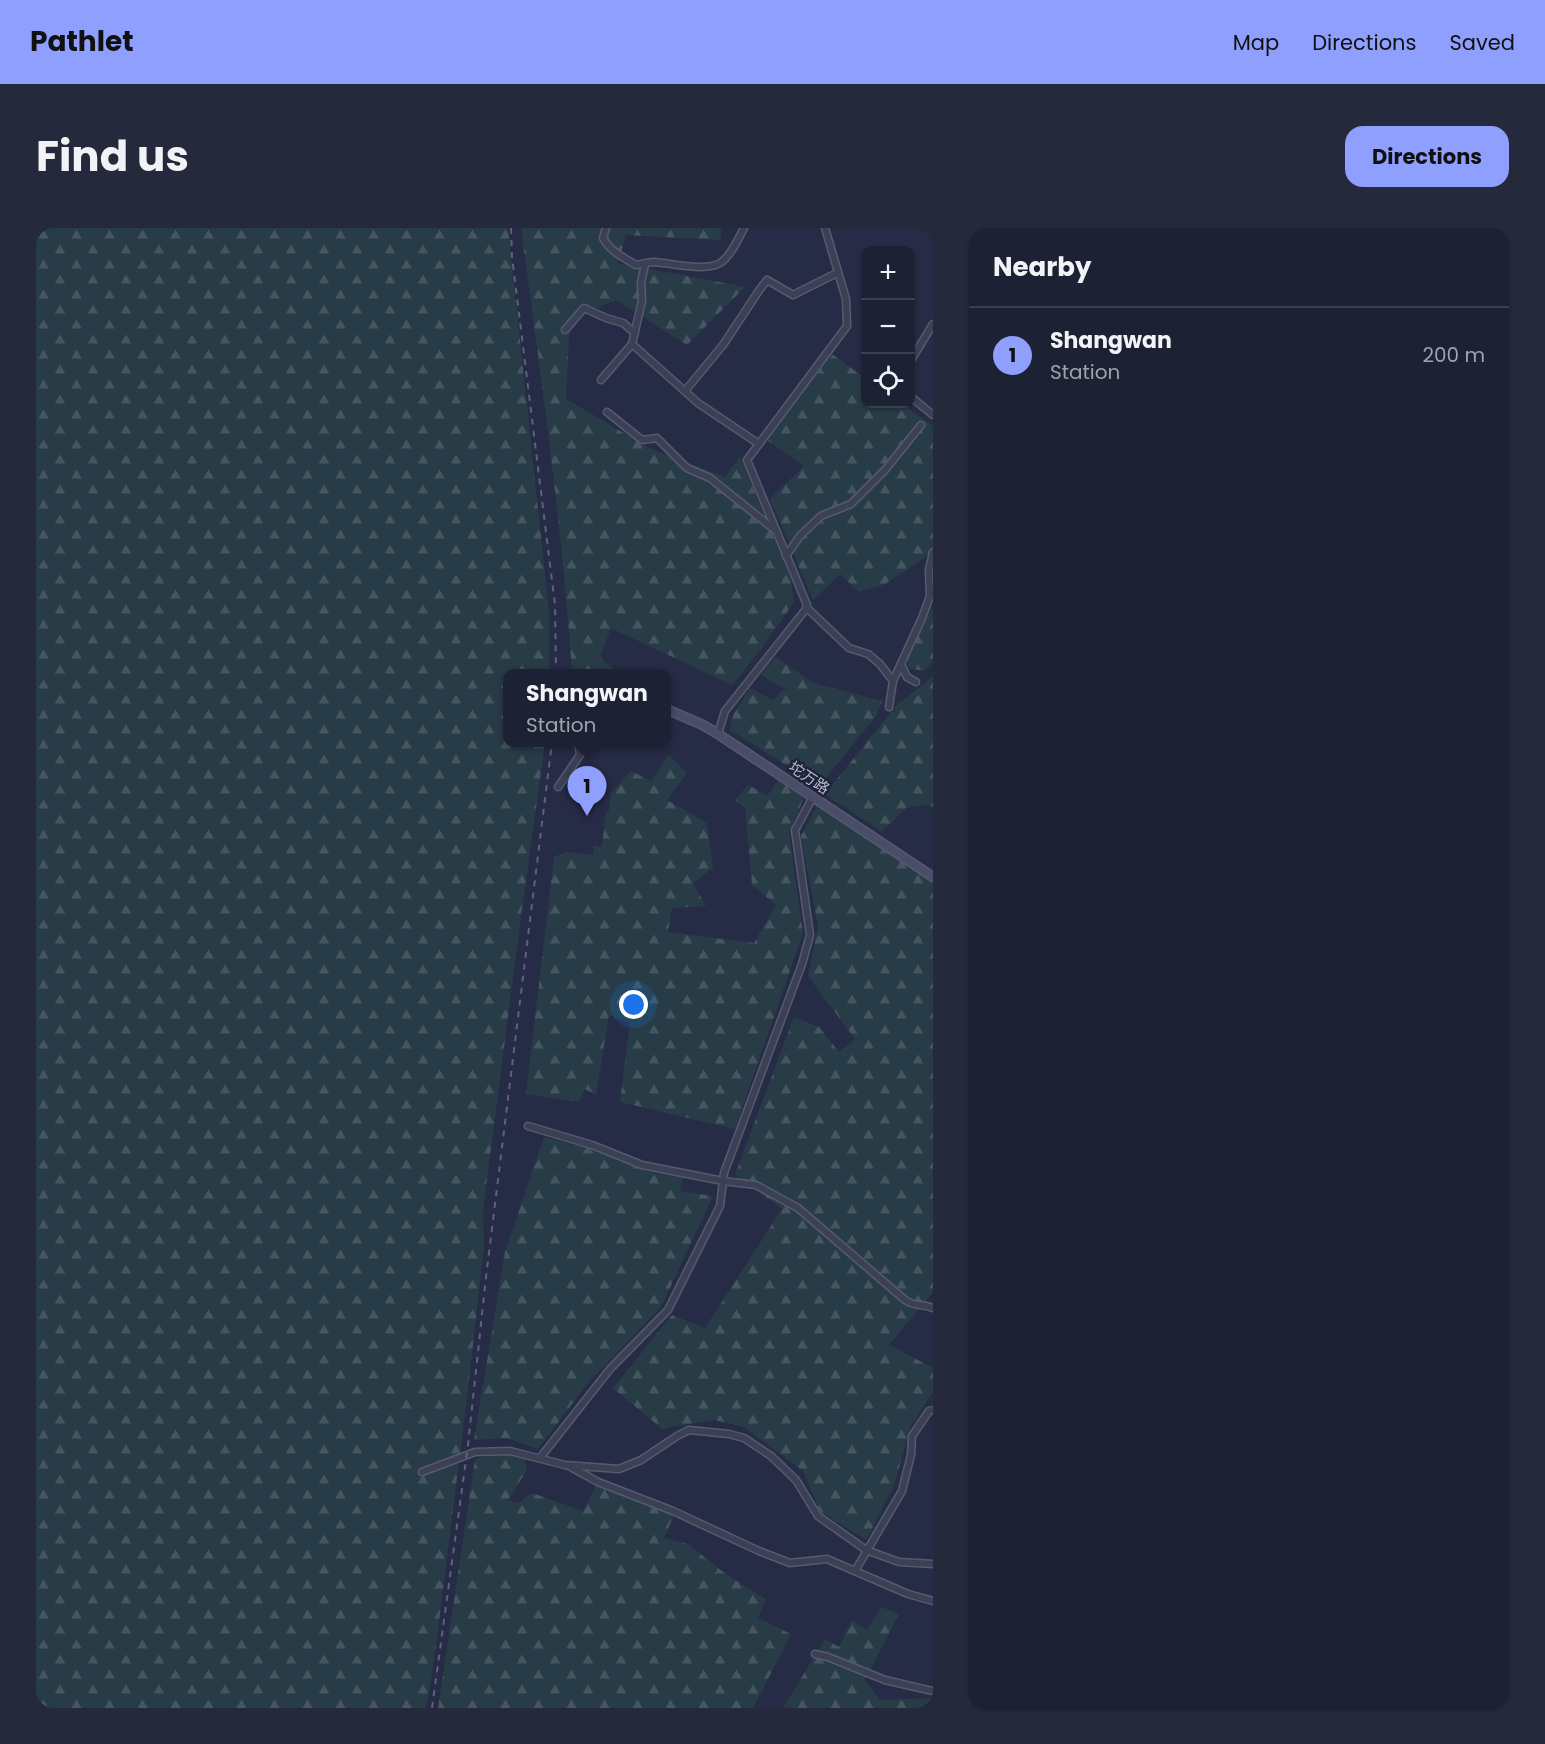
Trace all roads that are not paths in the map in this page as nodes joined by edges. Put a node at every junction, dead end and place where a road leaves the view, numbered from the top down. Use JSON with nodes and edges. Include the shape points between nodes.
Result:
{"nodes":[{"id":1,"x":606,"y":228,"type":"edge"},
{"id":2,"x":744,"y":228,"type":"edge"},
{"id":3,"x":825,"y":228,"type":"edge"},
{"id":4,"x":645,"y":264,"type":"junction"},
{"id":5,"x":837,"y":273,"type":"junction"},
{"id":6,"x":933,"y":324,"type":"edge"},
{"id":7,"x":565,"y":330,"type":"dead end"},
{"id":8,"x":635,"y":333,"type":"junction"},
{"id":9,"x":632,"y":344,"type":"junction"},
{"id":10,"x":915,"y":354,"type":"edge"},
{"id":11,"x":601,"y":380,"type":"dead end"},
{"id":12,"x":685,"y":391,"type":"junction"},
{"id":13,"x":915,"y":400,"type":"edge"},
{"id":14,"x":607,"y":412,"type":"dead end"},
{"id":15,"x":933,"y":415,"type":"edge"},
{"id":16,"x":921,"y":425,"type":"dead end"},
{"id":17,"x":759,"y":444,"type":"junction"},
{"id":18,"x":775,"y":531,"type":"junction"},
{"id":19,"x":933,"y":552,"type":"edge"},
{"id":20,"x":786,"y":556,"type":"junction"},
{"id":21,"x":807,"y":607,"type":"junction"},
{"id":22,"x":901,"y":664,"type":"junction"},
{"id":23,"x":893,"y":681,"type":"junction"},
{"id":24,"x":916,"y":682,"type":"dead end"},
{"id":25,"x":889,"y":707,"type":"dead end"},
{"id":26,"x":671,"y":711,"type":"edge"},
{"id":27,"x":718,"y":734,"type":"junction"},
{"id":28,"x":579,"y":747,"type":"edge"},
{"id":29,"x":558,"y":787,"type":"dead end"},
{"id":30,"x":813,"y":797,"type":"junction"},
{"id":31,"x":933,"y":877,"type":"edge"},
{"id":32,"x":528,"y":1126,"type":"dead end"},
{"id":33,"x":723,"y":1181,"type":"junction"},
{"id":34,"x":933,"y":1308,"type":"edge"},
{"id":35,"x":933,"y":1410,"type":"edge"},
{"id":36,"x":540,"y":1458,"type":"junction"},
{"id":37,"x":566,"y":1465,"type":"junction"},
{"id":38,"x":422,"y":1472,"type":"dead end"},
{"id":39,"x":866,"y":1550,"type":"junction"},
{"id":40,"x":933,"y":1564,"type":"edge"},
{"id":41,"x":855,"y":1571,"type":"junction"},
{"id":42,"x":933,"y":1601,"type":"edge"},
{"id":43,"x":815,"y":1654,"type":"dead end"},
{"id":44,"x":933,"y":1691,"type":"edge"}],
"edges":[{"from":1,"to":4,"type":"street","via":[[603,238],[616,253],[636,265]]},
{"from":2,"to":4,"type":"street","via":[[726,258],[713,266]]},
{"from":3,"to":5,"type":"street"},
{"from":4,"to":8,"type":"street"},
{"from":5,"to":12,"type":"street","via":[[793,295],[767,280],[723,345]]},
{"from":5,"to":17,"type":"street","via":[[846,299],[847,326]]},
{"from":6,"to":10,"type":"street"},
{"from":7,"to":8,"type":"street","via":[[584,308],[623,323]]},
{"from":8,"to":9,"type":"street"},
{"from":9,"to":11,"type":"street"},
{"from":9,"to":12,"type":"street"},
{"from":12,"to":17,"type":"street"},
{"from":13,"to":15,"type":"street"},
{"from":14,"to":18,"type":"street","via":[[642,440],[657,438],[687,468],[710,478]]},
{"from":16,"to":20,"type":"street","via":[[851,504],[821,516]]},
{"from":17,"to":18,"type":"street","via":[[747,460]]},
{"from":18,"to":20,"type":"street"},
{"from":19,"to":22,"type":"street","via":[[928,570],[930,596]]},
{"from":20,"to":21,"type":"street"},
{"from":21,"to":23,"type":"street","via":[[849,648],[868,654],[880,664]]},
{"from":21,"to":27,"type":"street","via":[[725,711]]},
{"from":22,"to":23,"type":"street"},
{"from":22,"to":24,"type":"street","via":[[907,677]]},
{"from":23,"to":25,"type":"street"},
{"from":26,"to":27,"type":"main road","name":"坨万路"},
{"from":27,"to":30,"type":"main road","name":"坨万路"},
{"from":28,"to":29,"type":"street","via":[[580,755]]},
{"from":30,"to":31,"type":"main road","name":"坨万路"},
{"from":30,"to":33,"type":"street","via":[[795,830],[810,935]]},
{"from":32,"to":33,"type":"street","via":[[642,1165]]},
{"from":33,"to":34,"type":"street","via":[[756,1185],[798,1208],[905,1300],[914,1306]]},
{"from":33,"to":36,"type":"street","via":[[720,1206],[668,1310],[610,1369]]},
{"from":35,"to":39,"type":"street","via":[[912,1436],[903,1491]]},
{"from":36,"to":37,"type":"street"},
{"from":36,"to":38,"type":"street","via":[[510,1450],[475,1452]]},
{"from":37,"to":39,"type":"street","via":[[619,1469],[689,1430],[744,1438],[796,1480],[818,1516]]},
{"from":37,"to":41,"type":"street","via":[[790,1563],[827,1559]]},
{"from":39,"to":40,"type":"street","via":[[899,1562]]},
{"from":39,"to":41,"type":"street"},
{"from":41,"to":42,"type":"street"},
{"from":43,"to":44,"type":"street","via":[[885,1680]]}]}
